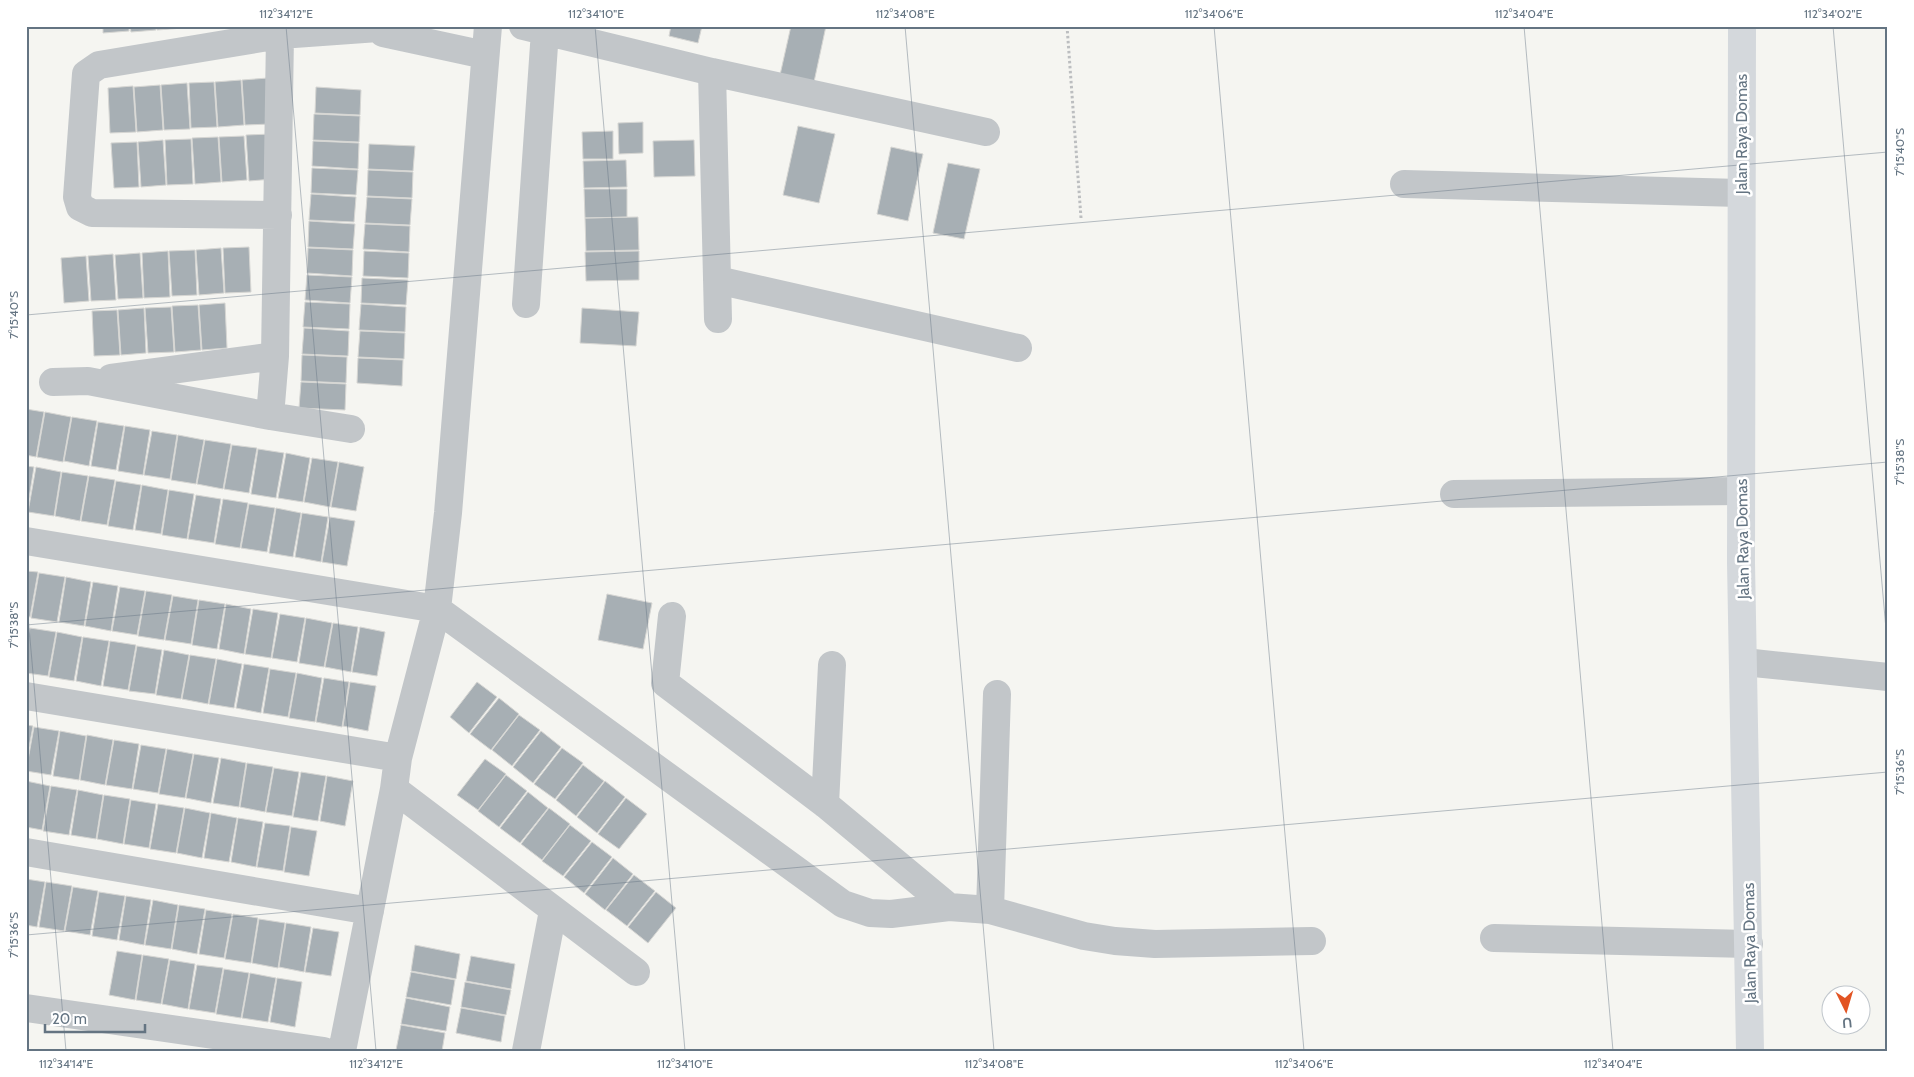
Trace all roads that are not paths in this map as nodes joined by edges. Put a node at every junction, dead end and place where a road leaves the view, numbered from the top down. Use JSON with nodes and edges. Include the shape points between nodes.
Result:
{"nodes":[{"id":1,"x":406,"y":26,"type":"edge"},
{"id":2,"x":488,"y":26,"type":"edge"},
{"id":3,"x":1742,"y":26,"type":"edge"},
{"id":4,"x":327,"y":29,"type":"edge"},
{"id":5,"x":534,"y":29,"type":"edge"},
{"id":6,"x":369,"y":30,"type":"junction"},
{"id":7,"x":280,"y":35,"type":"junction"},
{"id":8,"x":485,"y":55,"type":"junction"},
{"id":9,"x":712,"y":72,"type":"junction"},
{"id":10,"x":986,"y":132,"type":"dead end"},
{"id":11,"x":1404,"y":184,"type":"dead end"},
{"id":12,"x":1740,"y":193,"type":"junction"},
{"id":13,"x":278,"y":215,"type":"junction"},
{"id":14,"x":717,"y":280,"type":"junction"},
{"id":15,"x":526,"y":304,"type":"dead end"},
{"id":16,"x":718,"y":320,"type":"dead end"},
{"id":17,"x":1018,"y":348,"type":"dead end"},
{"id":18,"x":275,"y":356,"type":"junction"},
{"id":19,"x":88,"y":381,"type":"junction"},
{"id":20,"x":53,"y":382,"type":"dead end"},
{"id":21,"x":270,"y":416,"type":"junction"},
{"id":22,"x":351,"y":428,"type":"dead end"},
{"id":23,"x":1741,"y":491,"type":"junction"},
{"id":24,"x":1454,"y":494,"type":"dead end"},
{"id":25,"x":26,"y":541,"type":"edge"},
{"id":26,"x":437,"y":609,"type":"junction"},
{"id":27,"x":672,"y":616,"type":"dead end"},
{"id":28,"x":1744,"y":662,"type":"junction"},
{"id":29,"x":832,"y":665,"type":"dead end"},
{"id":30,"x":1888,"y":678,"type":"edge"},
{"id":31,"x":997,"y":694,"type":"dead end"},
{"id":32,"x":26,"y":696,"type":"edge"},
{"id":33,"x":398,"y":758,"type":"junction"},
{"id":34,"x":394,"y":789,"type":"junction"},
{"id":35,"x":825,"y":804,"type":"junction"},
{"id":36,"x":26,"y":852,"type":"edge"},
{"id":37,"x":949,"y":907,"type":"junction"},
{"id":38,"x":553,"y":910,"type":"junction"},
{"id":39,"x":990,"y":910,"type":"junction"},
{"id":40,"x":370,"y":911,"type":"junction"},
{"id":41,"x":1494,"y":938,"type":"dead end"},
{"id":42,"x":1312,"y":941,"type":"dead end"},
{"id":43,"x":1749,"y":944,"type":"junction"},
{"id":44,"x":636,"y":972,"type":"dead end"},
{"id":45,"x":26,"y":1008,"type":"edge"},
{"id":46,"x":324,"y":1051,"type":"edge"},
{"id":47,"x":342,"y":1051,"type":"edge"},
{"id":48,"x":526,"y":1051,"type":"edge"},
{"id":49,"x":1750,"y":1051,"type":"edge"}],
"edges":[{"from":1,"to":6,"type":"street"},
{"from":2,"to":8,"type":"street"},
{"from":3,"to":12,"type":"highway","name":"Jalan Raya Domas"},
{"from":4,"to":6,"type":"street"},
{"from":4,"to":7,"type":"street"},
{"from":5,"to":9,"type":"street"},
{"from":5,"to":15,"type":"street"},
{"from":6,"to":8,"type":"street"},
{"from":7,"to":13,"type":"street"},
{"from":7,"to":13,"type":"street","via":[[100,65],[92,69],[86,74],[76,197],[80,207],[92,213]]},
{"from":8,"to":26,"type":"street","via":[[449,503]]},
{"from":9,"to":10,"type":"street"},
{"from":9,"to":14,"type":"street"},
{"from":11,"to":12,"type":"street"},
{"from":12,"to":23,"type":"highway","name":"Jalan Raya Domas"},
{"from":13,"to":18,"type":"street"},
{"from":14,"to":16,"type":"street"},
{"from":14,"to":17,"type":"street"},
{"from":18,"to":19,"type":"street"},
{"from":18,"to":21,"type":"street"},
{"from":19,"to":20,"type":"street"},
{"from":19,"to":21,"type":"street"},
{"from":21,"to":22,"type":"street"},
{"from":23,"to":24,"type":"street"},
{"from":23,"to":28,"type":"highway","name":"Jalan Raya Domas"},
{"from":25,"to":26,"type":"street"},
{"from":26,"to":33,"type":"street"},
{"from":26,"to":37,"type":"street","via":[[843,904],[870,914]]},
{"from":27,"to":35,"type":"street","via":[[665,683]]},
{"from":28,"to":30,"type":"street"},
{"from":28,"to":43,"type":"highway","name":"Jalan Raya Domas"},
{"from":29,"to":35,"type":"street"},
{"from":31,"to":39,"type":"street"},
{"from":32,"to":33,"type":"street"},
{"from":33,"to":34,"type":"street"},
{"from":34,"to":38,"type":"street"},
{"from":34,"to":40,"type":"street"},
{"from":35,"to":37,"type":"street"},
{"from":36,"to":40,"type":"street"},
{"from":37,"to":39,"type":"street"},
{"from":38,"to":44,"type":"street"},
{"from":38,"to":48,"type":"street"},
{"from":39,"to":42,"type":"street","via":[[1084,936],[1115,941],[1156,944]]},
{"from":40,"to":47,"type":"street"},
{"from":41,"to":43,"type":"street"},
{"from":43,"to":49,"type":"highway","name":"Jalan Raya Domas"},
{"from":45,"to":46,"type":"street"}]}
